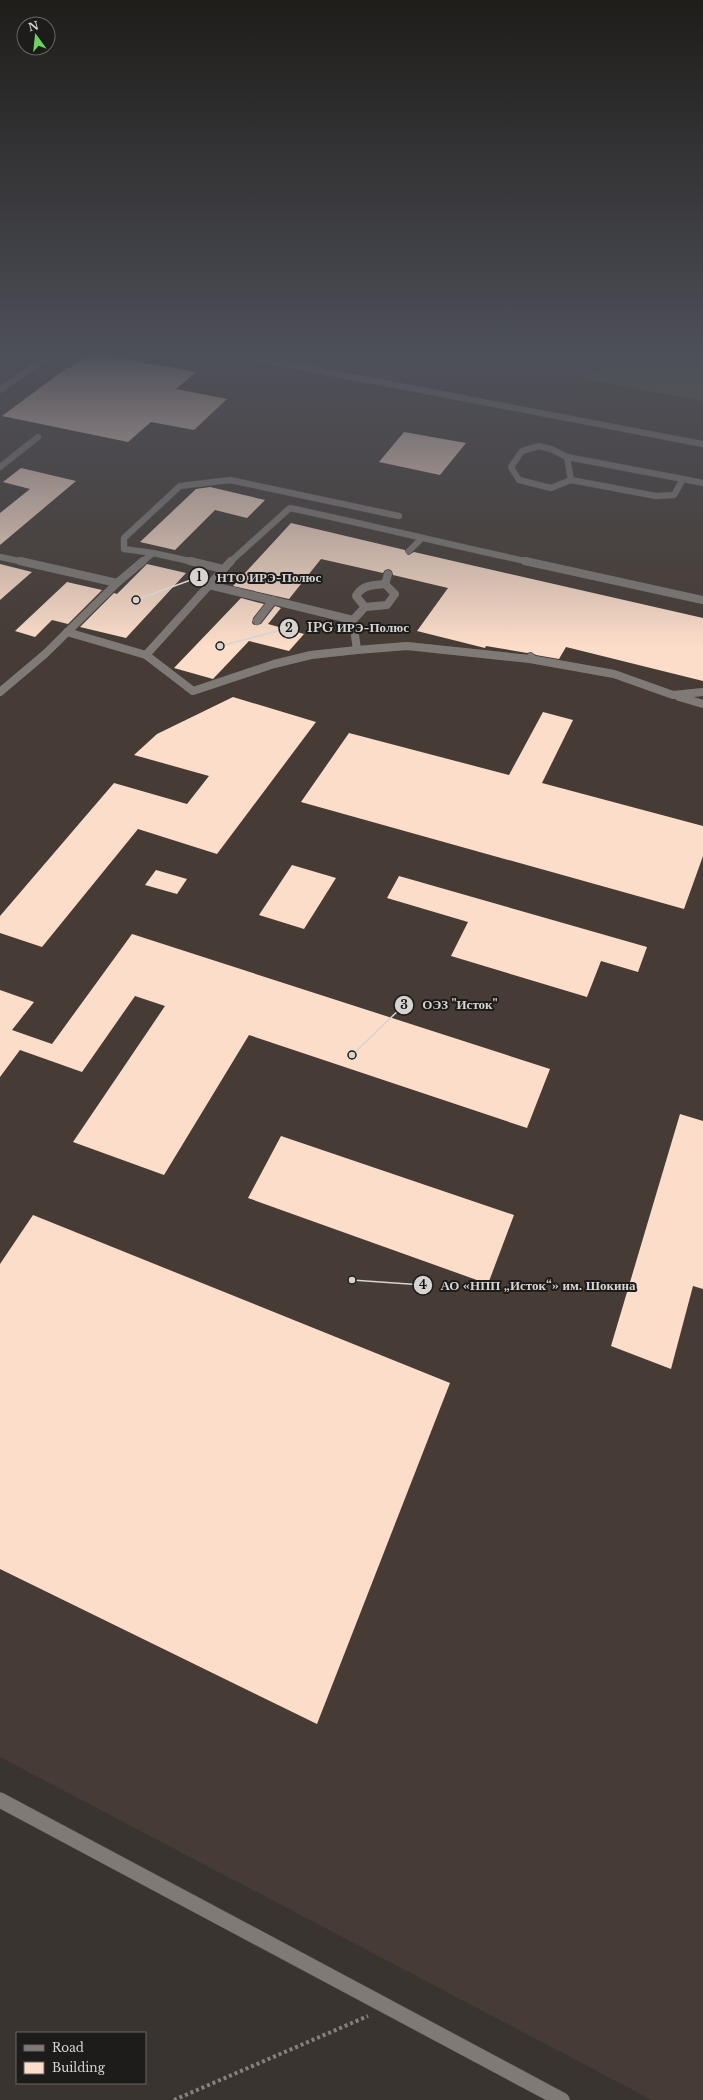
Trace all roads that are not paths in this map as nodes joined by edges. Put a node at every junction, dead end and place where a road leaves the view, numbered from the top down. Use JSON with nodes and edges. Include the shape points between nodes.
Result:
{"nodes":[{"id":1,"x":20,"y":451,"type":"edge"},
{"id":2,"x":523,"y":451,"type":"edge"},
{"id":3,"x":559,"y":451,"type":"edge"},
{"id":4,"x":567,"y":457,"type":"junction"},
{"id":5,"x":0,"y":467,"type":"edge"},
{"id":6,"x":683,"y":479,"type":"junction"},
{"id":7,"x":571,"y":480,"type":"junction"},
{"id":8,"x":703,"y":483,"type":"edge"},
{"id":9,"x":399,"y":516,"type":"dead end"},
{"id":10,"x":422,"y":538,"type":"junction"},
{"id":11,"x":409,"y":551,"type":"dead end"},
{"id":12,"x":153,"y":553,"type":"junction"},
{"id":13,"x":0,"y":558,"type":"edge"},
{"id":14,"x":223,"y":569,"type":"junction"},
{"id":15,"x":388,"y":574,"type":"dead end"},
{"id":16,"x":117,"y":583,"type":"junction"},
{"id":17,"x":384,"y":584,"type":"junction"},
{"id":18,"x":209,"y":585,"type":"junction"},
{"id":19,"x":273,"y":600,"type":"junction"},
{"id":20,"x":703,"y":600,"type":"edge"},
{"id":21,"x":365,"y":607,"type":"junction"},
{"id":22,"x":353,"y":620,"type":"junction"},
{"id":23,"x":257,"y":621,"type":"dead end"},
{"id":24,"x":67,"y":632,"type":"junction"},
{"id":25,"x":357,"y":650,"type":"junction"},
{"id":26,"x":146,"y":656,"type":"junction"},
{"id":27,"x":0,"y":692,"type":"edge"},
{"id":28,"x":703,"y":692,"type":"edge"},
{"id":29,"x":673,"y":695,"type":"junction"},
{"id":30,"x":703,"y":704,"type":"edge"},
{"id":31,"x":0,"y":1800,"type":"edge"},
{"id":32,"x":562,"y":2100,"type":"edge"}],
"edges":[{"from":1,"to":5,"type":"lane"},
{"from":2,"to":7,"type":"lane","via":[[511,467],[519,480],[551,488]]},
{"from":3,"to":4,"type":"lane"},
{"from":4,"to":6,"type":"lane"},
{"from":4,"to":7,"type":"lane"},
{"from":6,"to":7,"type":"lane","via":[[674,496],[656,496]]},
{"from":6,"to":8,"type":"lane"},
{"from":9,"to":12,"type":"lane","via":[[230,480],[180,486],[124,538],[124,549]]},
{"from":10,"to":11,"type":"lane"},
{"from":10,"to":14,"type":"lane","via":[[388,528],[290,508]]},
{"from":10,"to":20,"type":"lane"},
{"from":12,"to":14,"type":"lane"},
{"from":12,"to":16,"type":"lane"},
{"from":13,"to":16,"type":"lane"},
{"from":14,"to":18,"type":"lane"},
{"from":15,"to":17,"type":"lane"},
{"from":16,"to":24,"type":"lane"},
{"from":17,"to":21,"type":"lane","via":[[369,585],[359,590],[356,596]]},
{"from":17,"to":21,"type":"lane","via":[[395,594],[386,605]]},
{"from":18,"to":19,"type":"lane"},
{"from":18,"to":26,"type":"lane"},
{"from":19,"to":22,"type":"lane"},
{"from":19,"to":23,"type":"lane"},
{"from":21,"to":22,"type":"lane"},
{"from":22,"to":25,"type":"lane"},
{"from":24,"to":26,"type":"lane"},
{"from":24,"to":27,"type":"lane"},
{"from":25,"to":26,"type":"lane","via":[[311,655],[274,664],[192,691]]},
{"from":25,"to":29,"type":"lane","via":[[408,646],[530,658],[614,674]]},
{"from":28,"to":29,"type":"lane"},
{"from":29,"to":30,"type":"lane"},
{"from":31,"to":32,"type":"lane"}]}
